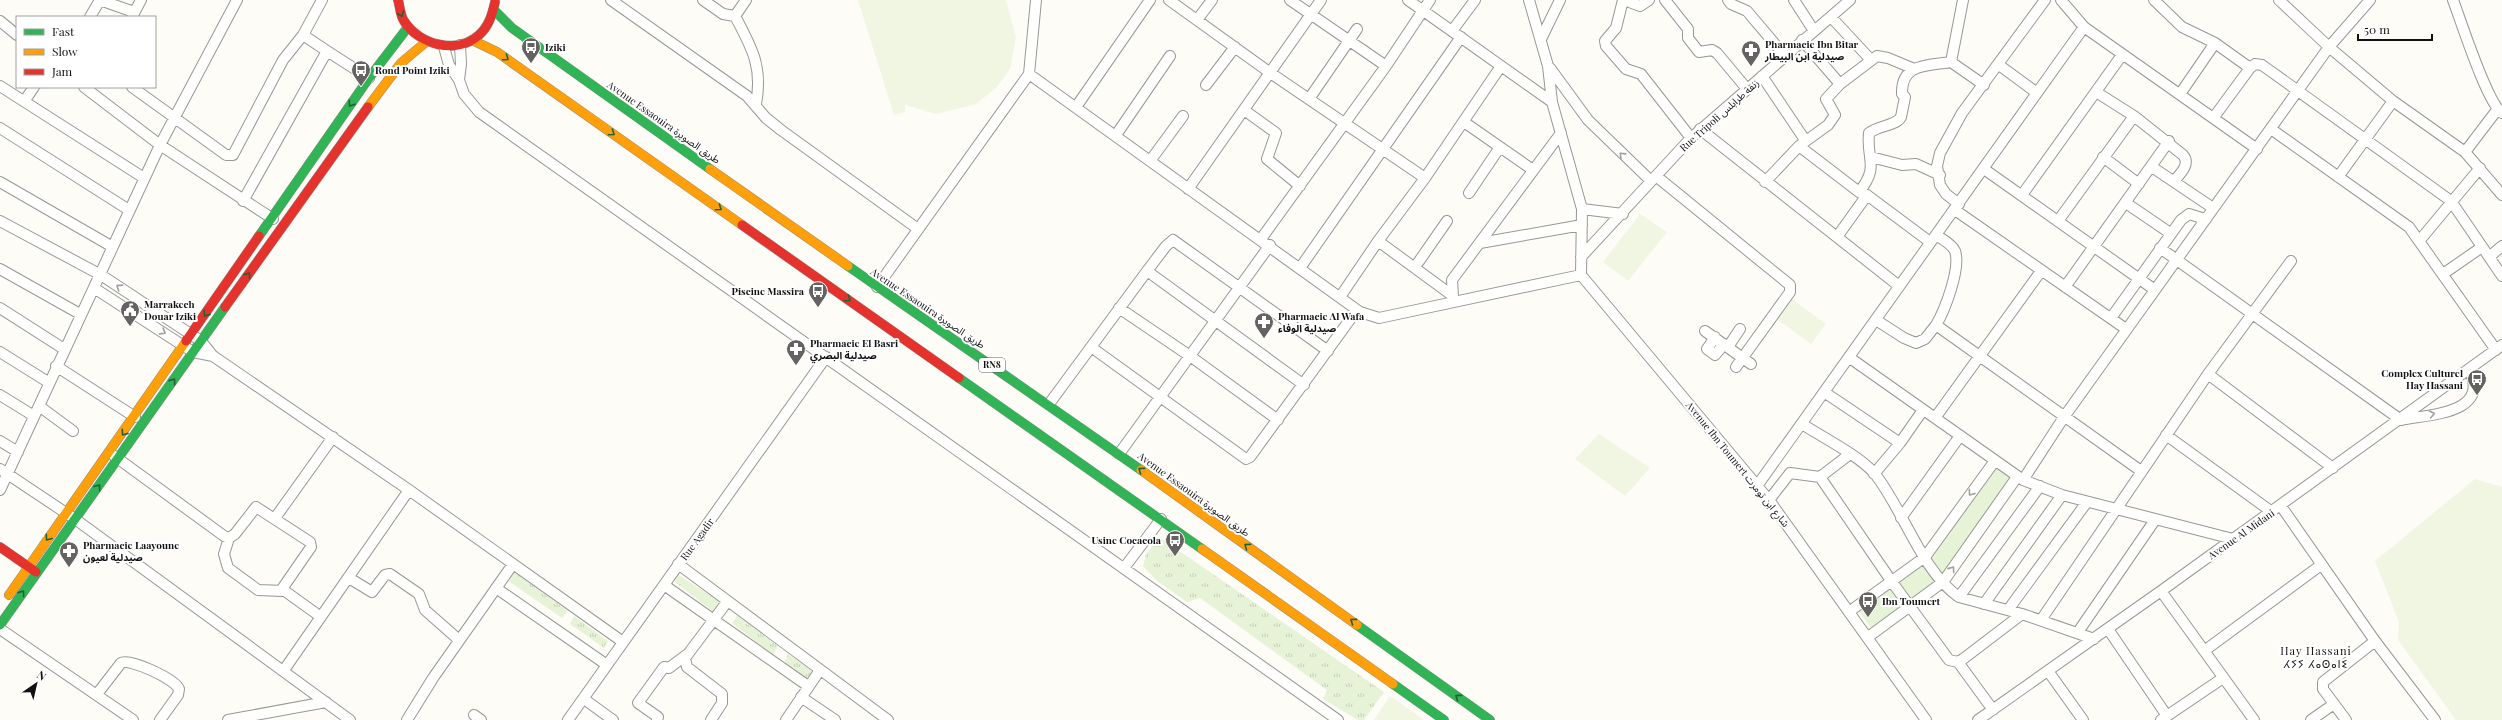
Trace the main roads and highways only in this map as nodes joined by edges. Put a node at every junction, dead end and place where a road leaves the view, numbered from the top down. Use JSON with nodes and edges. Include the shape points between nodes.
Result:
{"nodes":[{"id":1,"x":398,"y":0,"type":"edge"},
{"id":2,"x":496,"y":0,"type":"edge"},
{"id":3,"x":494,"y":10,"type":"junction"},
{"id":4,"x":408,"y":27,"type":"junction"},
{"id":5,"x":472,"y":40,"type":"junction"},
{"id":6,"x":426,"y":42,"type":"junction"},
{"id":7,"x":0,"y":547,"type":"edge"},
{"id":8,"x":28,"y":566,"type":"junction"},
{"id":9,"x":36,"y":572,"type":"junction"},
{"id":10,"x":0,"y":608,"type":"edge"},
{"id":11,"x":0,"y":625,"type":"edge"},
{"id":12,"x":1444,"y":720,"type":"edge"},
{"id":13,"x":1490,"y":720,"type":"edge"}],
"edges":[{"from":1,"to":4,"type":"main road","one_way":true,"via":[[401,15]]},
{"from":2,"to":3,"type":"main road"},
{"from":3,"to":5,"type":"main road","via":[[486,27]]},
{"from":13,"to":3,"type":"main road","name":"Avenue Essaouira طريق الصويرة","number":"RN8","one_way":true,"via":[[1049,404],[877,287],[512,28]]},
{"from":4,"to":6,"type":"main road"},
{"from":4,"to":8,"type":"main road","one_way":true,"via":[[369,78],[135,417]]},
{"from":5,"to":6,"type":"main road","via":[[444,47]]},
{"from":5,"to":12,"type":"main road","one_way":true,"via":[[497,52]]},
{"from":9,"to":6,"type":"main road","one_way":true,"via":[[119,459],[322,168],[401,63]]},
{"from":7,"to":8,"type":"main road"},
{"from":8,"to":9,"type":"main road"},
{"from":8,"to":10,"type":"main road"},
{"from":11,"to":9,"type":"main road","one_way":true}]}
